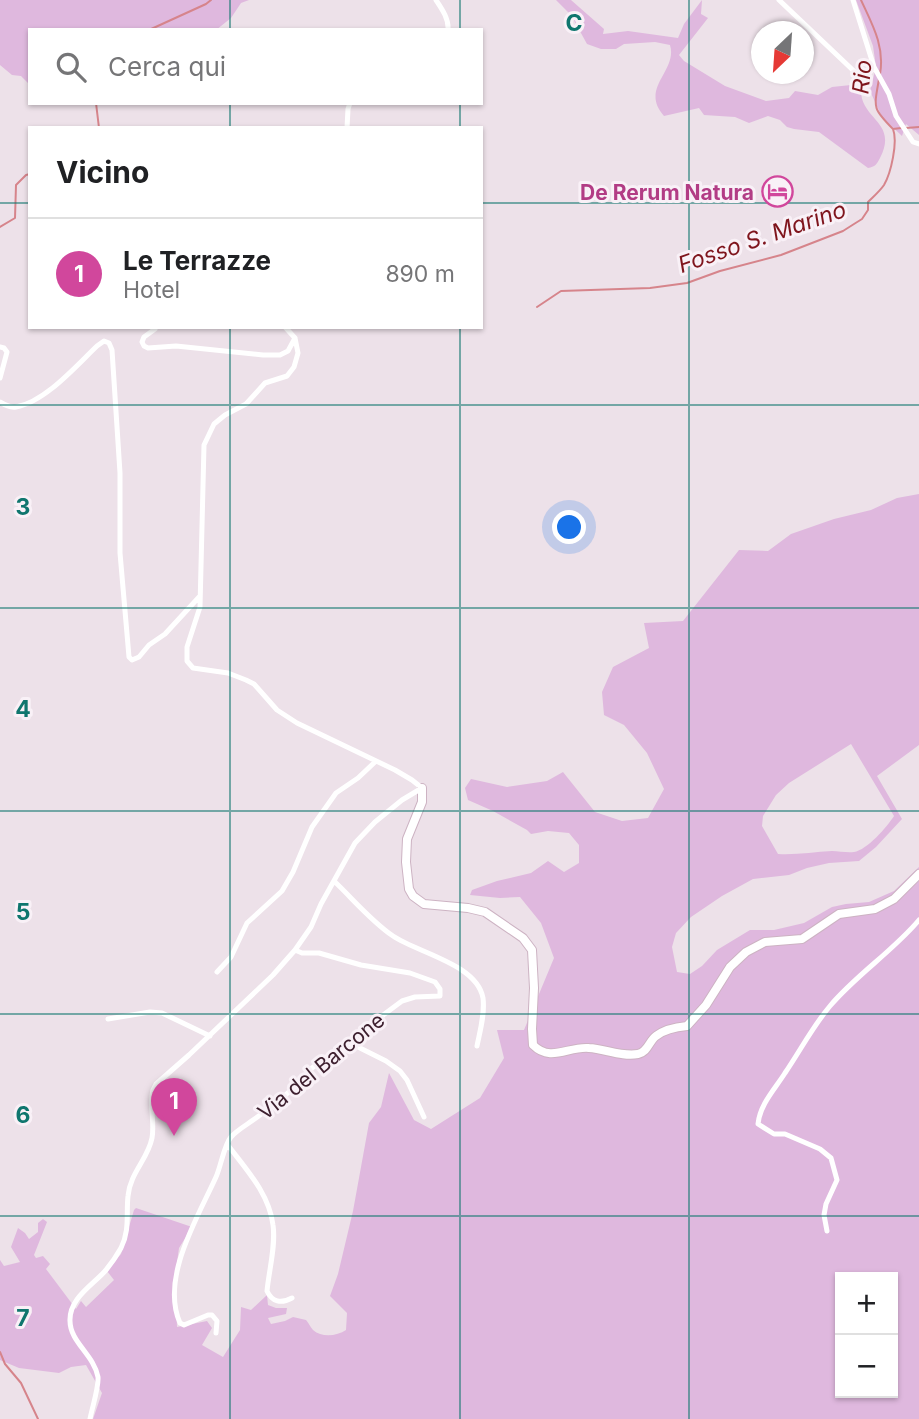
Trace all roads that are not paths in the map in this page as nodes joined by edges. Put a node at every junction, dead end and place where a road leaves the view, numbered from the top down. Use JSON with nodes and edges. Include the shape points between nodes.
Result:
{"nodes":[{"id":1,"x":436,"y":0,"type":"edge"},
{"id":2,"x":779,"y":0,"type":"edge"},
{"id":3,"x":853,"y":0,"type":"edge"},
{"id":4,"x":448,"y":28,"type":"edge"},
{"id":5,"x":875,"y":70,"type":"junction"},
{"id":6,"x":349,"y":105,"type":"edge"},
{"id":7,"x":347,"y":126,"type":"edge"},
{"id":8,"x":919,"y":144,"type":"edge"},
{"id":9,"x":154,"y":329,"type":"edge"},
{"id":10,"x":287,"y":329,"type":"edge"},
{"id":11,"x":295,"y":338,"type":"junction"},
{"id":12,"x":0,"y":347,"type":"edge"},
{"id":13,"x":0,"y":378,"type":"edge"},
{"id":14,"x":0,"y":402,"type":"edge"},
{"id":15,"x":200,"y":596,"type":"junction"},
{"id":16,"x":375,"y":762,"type":"junction"},
{"id":17,"x":422,"y":788,"type":"junction"},
{"id":18,"x":919,"y":874,"type":"edge"},
{"id":19,"x":334,"y":881,"type":"junction"},
{"id":20,"x":919,"y":920,"type":"edge"},
{"id":21,"x":295,"y":950,"type":"junction"},
{"id":22,"x":217,"y":972,"type":"dead end"},
{"id":23,"x":108,"y":1019,"type":"dead end"},
{"id":24,"x":210,"y":1036,"type":"junction"},
{"id":25,"x":477,"y":1046,"type":"dead end"},
{"id":26,"x":341,"y":1047,"type":"junction"},
{"id":27,"x":424,"y":1117,"type":"dead end"},
{"id":28,"x":227,"y":1144,"type":"junction"},
{"id":29,"x":827,"y":1231,"type":"dead end"},
{"id":30,"x":292,"y":1298,"type":"dead end"},
{"id":31,"x":216,"y":1333,"type":"dead end"},
{"id":32,"x":90,"y":1419,"type":"edge"}],
"edges":[{"from":1,"to":4,"type":"street"},
{"from":2,"to":5,"type":"street","via":[[857,75],[867,76]]},
{"from":3,"to":5,"type":"street"},
{"from":5,"to":8,"type":"street","via":[[896,116]]},
{"from":6,"to":7,"type":"street"},
{"from":9,"to":11,"type":"street","via":[[144,337],[144,346],[280,355]]},
{"from":10,"to":11,"type":"street"},
{"from":11,"to":15,"type":"street","via":[[298,353],[287,376],[265,383],[246,404],[214,424],[204,445]]},
{"from":12,"to":13,"type":"street","via":[[7,352]]},
{"from":14,"to":15,"type":"street","via":[[15,408],[41,397],[97,346],[109,343],[129,657],[139,657]]},
{"from":15,"to":16,"type":"street","via":[[187,647],[187,661],[193,668],[254,684],[277,710],[297,723]]},
{"from":16,"to":17,"type":"street"},
{"from":16,"to":22,"type":"street","via":[[336,793],[312,827],[282,891],[247,923],[231,957]]},
{"from":17,"to":18,"type":"street","via":[[422,802],[407,839],[409,889],[424,904],[485,912],[523,937],[532,950],[533,1045],[540,1052],[555,1054],[588,1047],[640,1054],[654,1037],[687,1026],[696,1018],[730,967],[746,952],[765,942],[802,939],[839,914],[875,909],[894,899]]},
{"from":17,"to":19,"type":"street","via":[[375,822],[355,843]]},
{"from":19,"to":21,"type":"street"},
{"from":19,"to":25,"type":"street","via":[[395,937],[463,970],[475,982],[484,1007]]},
{"from":20,"to":29,"type":"street","via":[[830,1006],[758,1115],[758,1124],[820,1149],[831,1158],[836,1180],[824,1215]]},
{"from":21,"to":24,"type":"street"},
{"from":21,"to":26,"type":"street","name":"Via del Barcone","via":[[410,972],[435,982],[440,989],[440,996],[402,1001]]},
{"from":23,"to":24,"type":"street","via":[[162,1013]]},
{"from":24,"to":32,"type":"street","via":[[156,1084],[152,1139],[128,1195],[129,1221],[122,1247],[73,1306],[69,1322],[75,1340],[91,1358],[98,1379]]},
{"from":26,"to":27,"type":"street","via":[[358,1046],[400,1071]]},
{"from":26,"to":28,"type":"street","name":"Via del Barcone"},
{"from":28,"to":30,"type":"street","via":[[271,1213],[269,1296],[283,1303]]},
{"from":28,"to":31,"type":"street","name":"Via del Barcone","via":[[184,1248],[175,1297],[180,1323],[212,1315],[218,1321]]}]}
